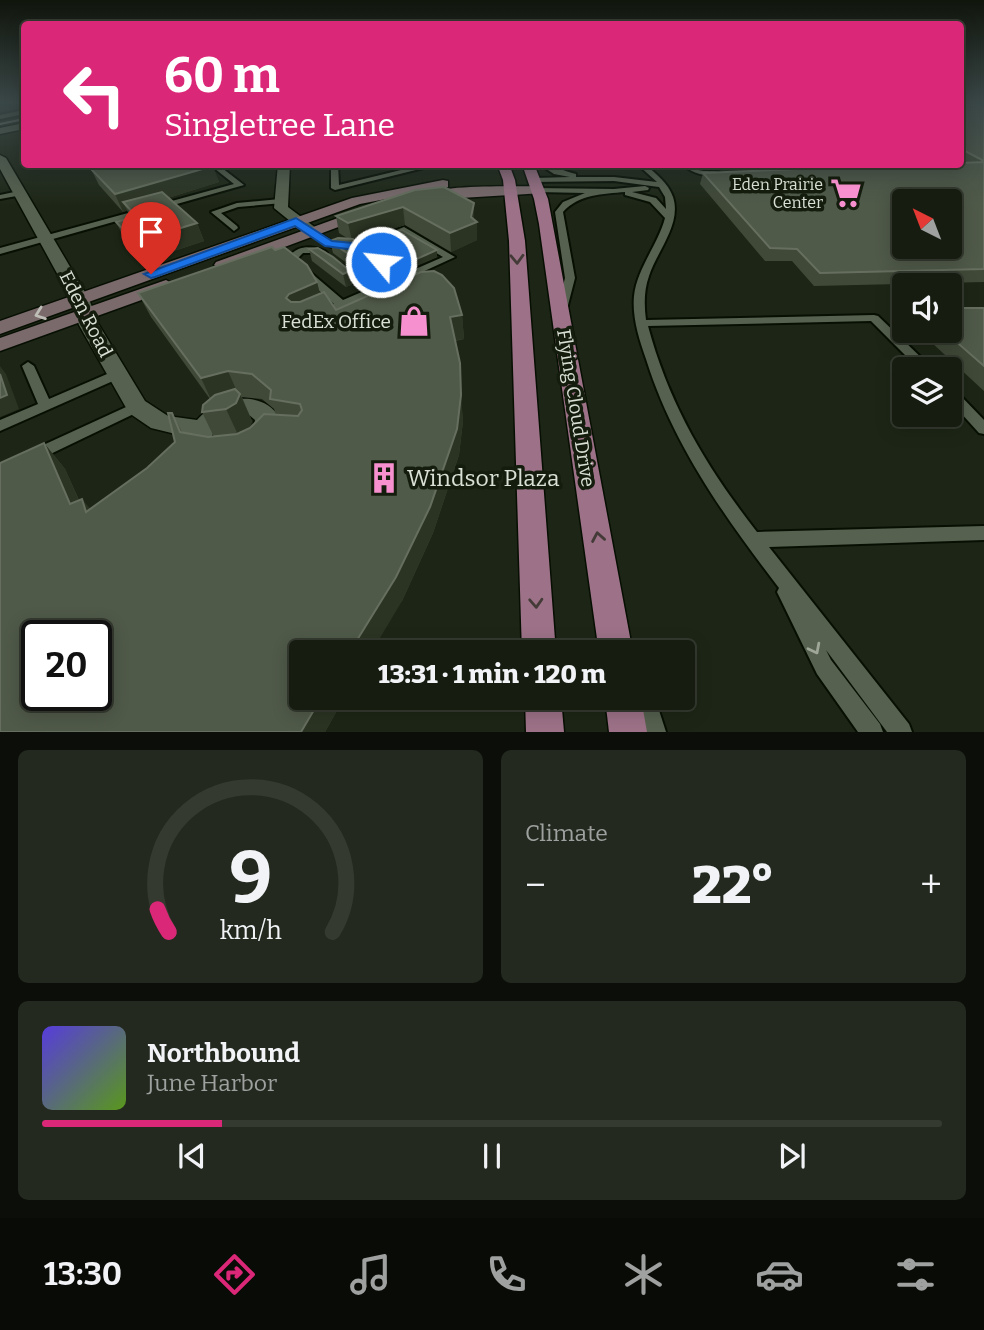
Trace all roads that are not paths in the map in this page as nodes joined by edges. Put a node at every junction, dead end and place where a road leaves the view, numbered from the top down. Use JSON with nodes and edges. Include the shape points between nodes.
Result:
{"nodes":[{"id":1,"x":0,"y":158,"type":"edge"},
{"id":2,"x":217,"y":168,"type":"edge"},
{"id":3,"x":287,"y":168,"type":"edge"},
{"id":4,"x":334,"y":168,"type":"edge"},
{"id":5,"x":420,"y":168,"type":"edge"},
{"id":6,"x":504,"y":168,"type":"edge"},
{"id":7,"x":530,"y":168,"type":"edge"},
{"id":8,"x":551,"y":168,"type":"edge"},
{"id":9,"x":634,"y":168,"type":"edge"},
{"id":10,"x":644,"y":168,"type":"edge"},
{"id":11,"x":689,"y":168,"type":"edge"},
{"id":12,"x":733,"y":173,"type":"edge"},
{"id":13,"x":597,"y":179,"type":"junction"},
{"id":14,"x":614,"y":179,"type":"junction"},
{"id":15,"x":510,"y":185,"type":"junction"},
{"id":16,"x":536,"y":185,"type":"junction"},
{"id":17,"x":663,"y":186,"type":"junction"},
{"id":18,"x":596,"y":191,"type":"junction"},
{"id":19,"x":614,"y":191,"type":"junction"},
{"id":20,"x":19,"y":193,"type":"junction"},
{"id":21,"x":0,"y":197,"type":"edge"},
{"id":22,"x":280,"y":201,"type":"junction"},
{"id":23,"x":669,"y":217,"type":"junction"},
{"id":24,"x":304,"y":227,"type":"junction"},
{"id":25,"x":234,"y":228,"type":"dead end"},
{"id":26,"x":47,"y":239,"type":"junction"},
{"id":27,"x":329,"y":244,"type":"junction"},
{"id":28,"x":358,"y":247,"type":"junction"},
{"id":29,"x":0,"y":251,"type":"edge"},
{"id":30,"x":318,"y":251,"type":"junction"},
{"id":31,"x":404,"y":278,"type":"junction"},
{"id":32,"x":372,"y":292,"type":"junction"},
{"id":33,"x":342,"y":305,"type":"junction"},
{"id":34,"x":83,"y":307,"type":"junction"},
{"id":35,"x":561,"y":312,"type":"junction"},
{"id":36,"x":313,"y":318,"type":"edge"},
{"id":37,"x":642,"y":323,"type":"junction"},
{"id":38,"x":0,"y":328,"type":"edge"},
{"id":39,"x":0,"y":345,"type":"edge"},
{"id":40,"x":914,"y":357,"type":"edge"},
{"id":41,"x":28,"y":366,"type":"dead end"},
{"id":42,"x":118,"y":374,"type":"junction"},
{"id":43,"x":45,"y":406,"type":"junction"},
{"id":44,"x":962,"y":406,"type":"edge"},
{"id":45,"x":137,"y":408,"type":"junction"},
{"id":46,"x":0,"y":426,"type":"edge"},
{"id":47,"x":203,"y":429,"type":"junction"},
{"id":48,"x":984,"y":429,"type":"edge"},
{"id":49,"x":25,"y":459,"type":"edge"},
{"id":50,"x":984,"y":533,"type":"edge"},
{"id":51,"x":753,"y":540,"type":"junction"},
{"id":52,"x":773,"y":566,"type":"junction"},
{"id":53,"x":606,"y":585,"type":"junction"},
{"id":54,"x":538,"y":640,"type":"edge"},
{"id":55,"x":614,"y":640,"type":"edge"},
{"id":56,"x":625,"y":640,"type":"edge"},
{"id":57,"x":544,"y":710,"type":"edge"},
{"id":58,"x":625,"y":710,"type":"edge"},
{"id":59,"x":648,"y":710,"type":"edge"},
{"id":60,"x":545,"y":732,"type":"edge"},
{"id":61,"x":628,"y":732,"type":"edge"},
{"id":62,"x":655,"y":732,"type":"edge"},
{"id":63,"x":872,"y":732,"type":"edge"},
{"id":64,"x":901,"y":732,"type":"edge"}],
"edges":[{"from":1,"to":20,"type":"street","name":"Eden Road"},
{"from":2,"to":26,"type":"lane","via":[[240,185]]},
{"from":3,"to":22,"type":"street"},
{"from":4,"to":5,"type":"lane","via":[[335,188]]},
{"from":6,"to":15,"type":"main road"},
{"from":7,"to":16,"type":"main road","name":"Flying Cloud Drive"},
{"from":8,"to":13,"type":"lane"},
{"from":9,"to":14,"type":"lane","via":[[635,172]]},
{"from":10,"to":17,"type":"lane"},
{"from":11,"to":12,"type":"lane"},
{"from":13,"to":14,"type":"lane"},
{"from":13,"to":16,"type":"lane"},
{"from":14,"to":17,"type":"lane"},
{"from":15,"to":16,"type":"street"},
{"from":15,"to":24,"type":"street","via":[[421,197]]},
{"from":15,"to":54,"type":"main road","one_way":true},
{"from":16,"to":18,"type":"lane"},
{"from":16,"to":35,"type":"main road","name":"Flying Cloud Drive"},
{"from":17,"to":19,"type":"lane"},
{"from":17,"to":23,"type":"lane"},
{"from":18,"to":19,"type":"lane"},
{"from":18,"to":35,"type":"lane","via":[[566,204],[559,212],[570,278]]},
{"from":19,"to":23,"type":"lane","via":[[648,197]]},
{"from":20,"to":21,"type":"lane"},
{"from":20,"to":26,"type":"street","name":"Eden Road"},
{"from":22,"to":24,"type":"street","via":[[281,208]]},
{"from":22,"to":25,"type":"lane","via":[[215,212]]},
{"from":23,"to":37,"type":"lane","via":[[666,234],[641,282]]},
{"from":24,"to":27,"type":"lane"},
{"from":24,"to":34,"type":"street"},
{"from":26,"to":29,"type":"lane"},
{"from":26,"to":34,"type":"street","name":"Eden Road"},
{"from":27,"to":28,"type":"lane"},
{"from":27,"to":30,"type":"lane"},
{"from":28,"to":31,"type":"lane"},
{"from":28,"to":31,"type":"lane","via":[[404,230],[450,257]]},
{"from":30,"to":32,"type":"lane"},
{"from":30,"to":33,"type":"lane","via":[[296,253],[291,261]]},
{"from":31,"to":32,"type":"lane"},
{"from":32,"to":33,"type":"lane"},
{"from":33,"to":36,"type":"lane"},
{"from":34,"to":38,"type":"street","one_way":true},
{"from":34,"to":39,"type":"street"},
{"from":34,"to":42,"type":"street","name":"Eden Road"},
{"from":53,"to":35,"type":"main road","name":"Flying Cloud Drive","one_way":true},
{"from":37,"to":40,"type":"lane","via":[[874,318]]},
{"from":37,"to":51,"type":"lane","via":[[687,444]]},
{"from":41,"to":43,"type":"lane"},
{"from":42,"to":43,"type":"lane"},
{"from":42,"to":45,"type":"street","name":"Eden Road"},
{"from":43,"to":46,"type":"lane"},
{"from":44,"to":48,"type":"lane"},
{"from":45,"to":47,"type":"street","via":[[163,425]]},
{"from":45,"to":49,"type":"lane"},
{"from":47,"to":47,"type":"street","via":[[204,448],[219,453],[241,450],[271,432],[267,417],[247,406],[217,415]]},
{"from":50,"to":51,"type":"lane"},
{"from":51,"to":52,"type":"lane"},
{"from":52,"to":63,"type":"lane","one_way":true,"via":[[824,667]]},
{"from":52,"to":64,"type":"lane"},
{"from":53,"to":55,"type":"main road","name":"Flying Cloud Drive"},
{"from":53,"to":56,"type":"lane"},
{"from":57,"to":60,"type":"main road"},
{"from":58,"to":61,"type":"main road"},
{"from":59,"to":62,"type":"lane"}]}
